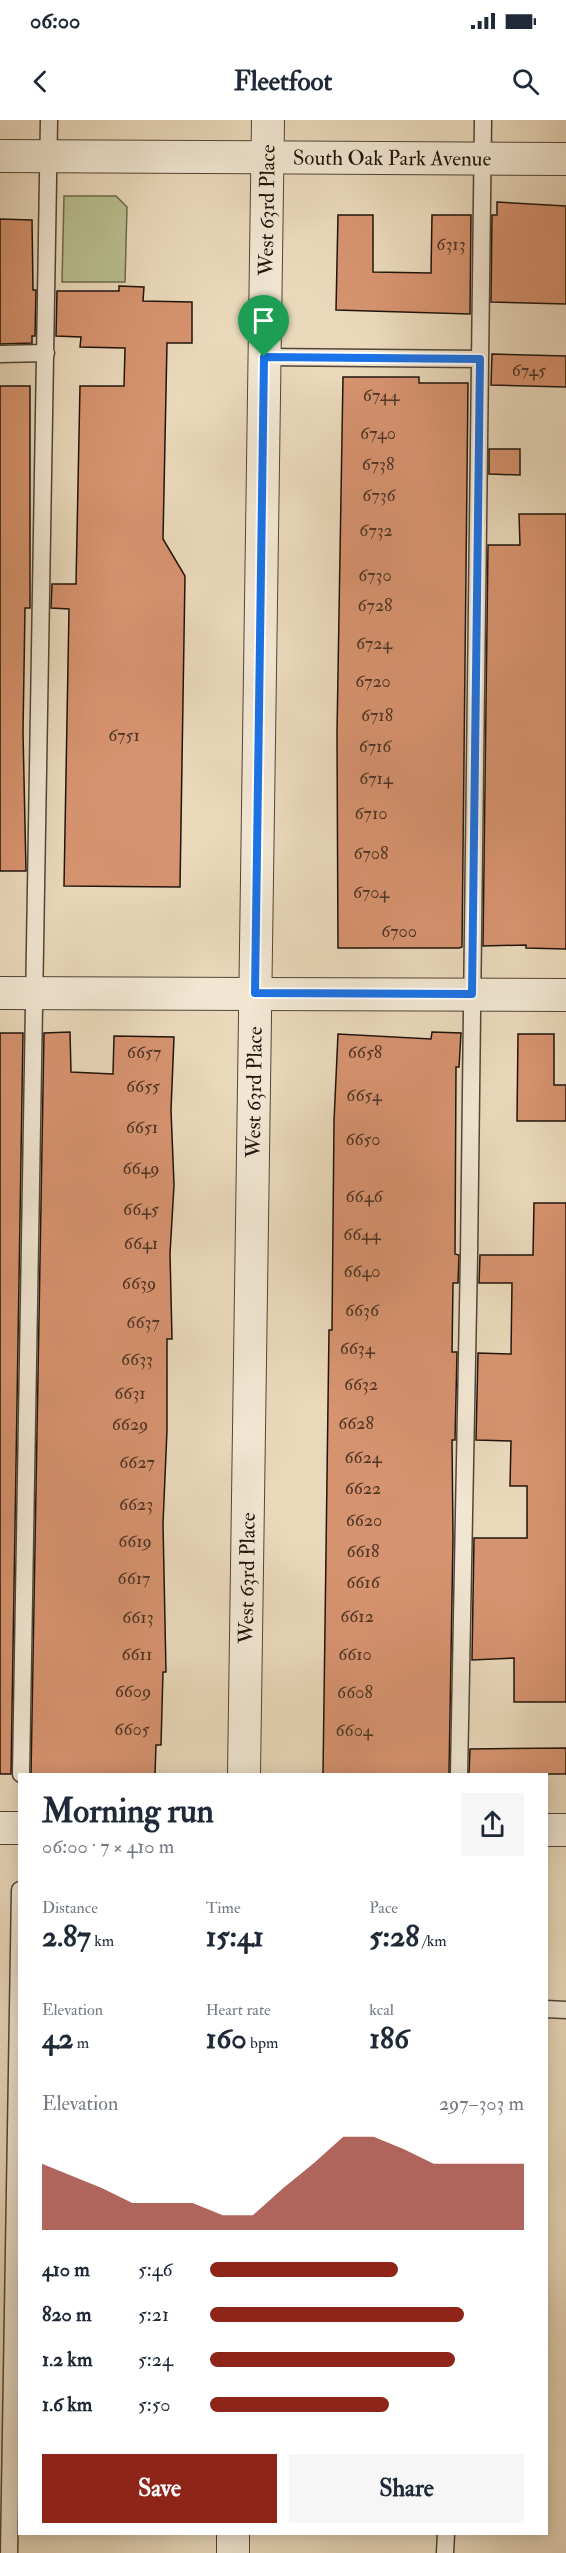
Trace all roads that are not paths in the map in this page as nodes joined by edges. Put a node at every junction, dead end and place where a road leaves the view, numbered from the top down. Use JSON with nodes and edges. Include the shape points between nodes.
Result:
{"nodes":[{"id":1,"x":49,"y":120,"type":"edge"},
{"id":2,"x":268,"y":120,"type":"edge"},
{"id":3,"x":483,"y":120,"type":"edge"},
{"id":4,"x":0,"y":156,"type":"edge"},
{"id":5,"x":48,"y":156,"type":"junction"},
{"id":6,"x":267,"y":158,"type":"junction"},
{"id":7,"x":483,"y":159,"type":"junction"},
{"id":8,"x":566,"y":159,"type":"edge"},
{"id":9,"x":46,"y":353,"type":"junction"},
{"id":10,"x":0,"y":354,"type":"edge"},
{"id":11,"x":264,"y":357,"type":"junction"},
{"id":12,"x":480,"y":359,"type":"junction"},
{"id":13,"x":0,"y":993,"type":"edge"},
{"id":14,"x":34,"y":993,"type":"junction"},
{"id":15,"x":255,"y":993,"type":"junction"},
{"id":16,"x":472,"y":994,"type":"junction"},
{"id":17,"x":566,"y":996,"type":"edge"},
{"id":18,"x":21,"y":1773,"type":"edge"},
{"id":19,"x":244,"y":1773,"type":"edge"},
{"id":20,"x":459,"y":1773,"type":"edge"},
{"id":21,"x":0,"y":1828,"type":"edge"},
{"id":22,"x":18,"y":1828,"type":"edge"},
{"id":23,"x":548,"y":1830,"type":"edge"},
{"id":24,"x":566,"y":1830,"type":"edge"},
{"id":25,"x":548,"y":2009,"type":"edge"},
{"id":26,"x":566,"y":2010,"type":"edge"},
{"id":27,"x":18,"y":2011,"type":"edge"},
{"id":28,"x":233,"y":2535,"type":"edge"},
{"id":29,"x":446,"y":2535,"type":"edge"},
{"id":30,"x":9,"y":2553,"type":"edge"},
{"id":31,"x":233,"y":2553,"type":"edge"},
{"id":32,"x":445,"y":2553,"type":"edge"}],
"edges":[{"from":1,"to":5,"type":"lane"},
{"from":2,"to":6,"type":"street","name":"West 63rd Place"},
{"from":3,"to":7,"type":"lane"},
{"from":4,"to":5,"type":"street","name":"South Oak Park Avenue"},
{"from":5,"to":6,"type":"street","name":"South Oak Park Avenue"},
{"from":5,"to":9,"type":"lane"},
{"from":6,"to":7,"type":"street","name":"South Oak Park Avenue"},
{"from":6,"to":11,"type":"street","name":"West 63rd Place"},
{"from":7,"to":8,"type":"street","name":"South Oak Park Avenue"},
{"from":7,"to":12,"type":"lane"},
{"from":9,"to":10,"type":"lane"},
{"from":9,"to":14,"type":"lane"},
{"from":11,"to":12,"type":"lane"},
{"from":11,"to":15,"type":"street","name":"West 63rd Place"},
{"from":12,"to":16,"type":"lane"},
{"from":13,"to":14,"type":"street"},
{"from":14,"to":15,"type":"street"},
{"from":14,"to":18,"type":"lane"},
{"from":15,"to":16,"type":"street"},
{"from":15,"to":19,"type":"street","name":"West 63rd Place"},
{"from":16,"to":17,"type":"street"},
{"from":16,"to":20,"type":"lane"},
{"from":21,"to":22,"type":"street"},
{"from":23,"to":24,"type":"street"},
{"from":25,"to":26,"type":"lane"},
{"from":27,"to":30,"type":"lane"},
{"from":28,"to":31,"type":"street"},
{"from":29,"to":32,"type":"lane"}]}
